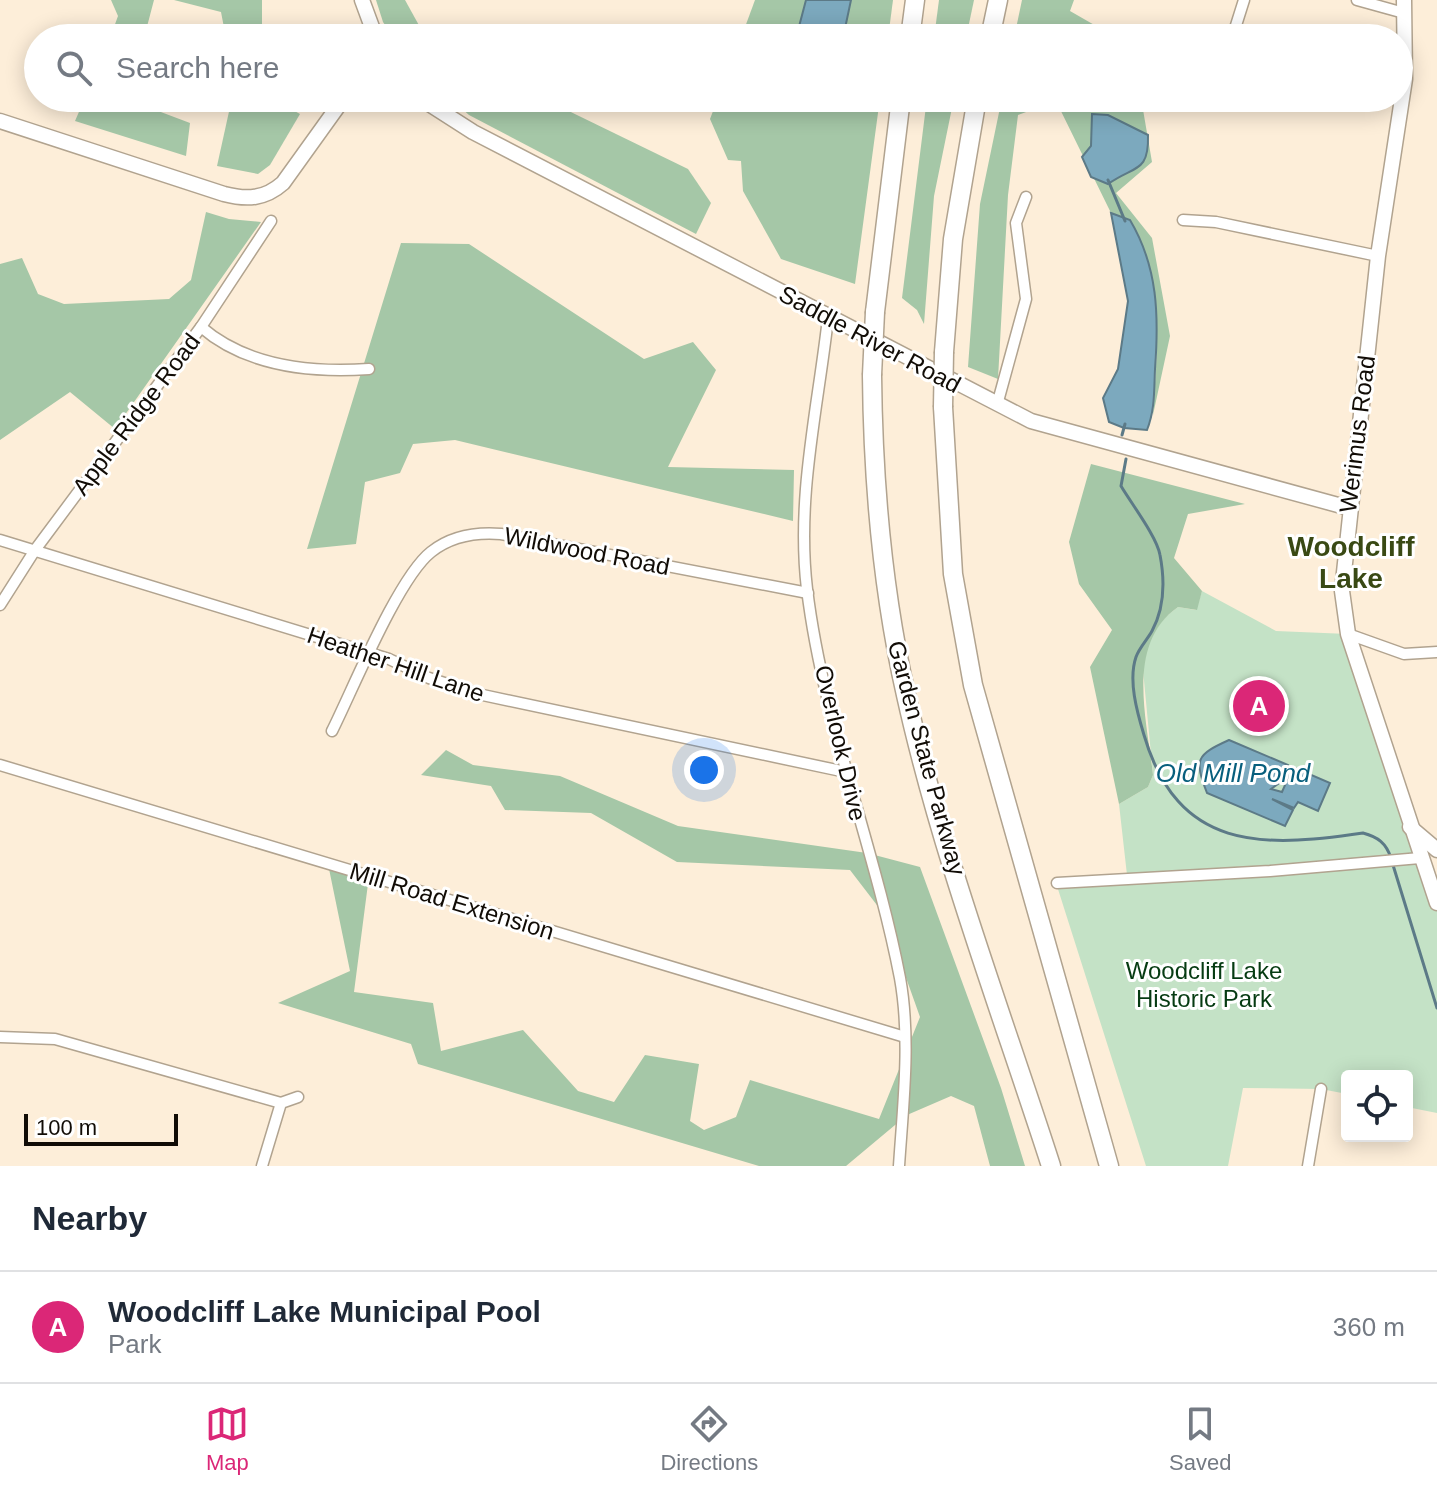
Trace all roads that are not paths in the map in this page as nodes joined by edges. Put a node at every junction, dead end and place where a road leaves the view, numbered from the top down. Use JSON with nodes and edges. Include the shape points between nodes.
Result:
{"nodes":[{"id":1,"x":362,"y":0,"type":"edge"},
{"id":2,"x":915,"y":0,"type":"edge"},
{"id":3,"x":998,"y":0,"type":"edge"},
{"id":4,"x":1244,"y":0,"type":"edge"},
{"id":5,"x":1357,"y":0,"type":"edge"},
{"id":6,"x":1404,"y":7,"type":"edge"},
{"id":7,"x":371,"y":24,"type":"edge"},
{"id":8,"x":912,"y":24,"type":"edge"},
{"id":9,"x":993,"y":24,"type":"edge"},
{"id":10,"x":1236,"y":24,"type":"edge"},
{"id":11,"x":334,"y":112,"type":"edge"},
{"id":12,"x":442,"y":112,"type":"edge"},
{"id":13,"x":899,"y":112,"type":"edge"},
{"id":14,"x":975,"y":112,"type":"edge"},
{"id":15,"x":1400,"y":112,"type":"edge"},
{"id":16,"x":0,"y":121,"type":"edge"},
{"id":17,"x":1026,"y":197,"type":"dead end"},
{"id":18,"x":1183,"y":220,"type":"dead end"},
{"id":19,"x":271,"y":221,"type":"dead end"},
{"id":20,"x":1378,"y":256,"type":"junction"},
{"id":21,"x":828,"y":318,"type":"junction"},
{"id":22,"x":201,"y":327,"type":"junction"},
{"id":23,"x":369,"y":369,"type":"dead end"},
{"id":24,"x":997,"y":405,"type":"junction"},
{"id":25,"x":1349,"y":508,"type":"junction"},
{"id":26,"x":0,"y":540,"type":"edge"},
{"id":27,"x":35,"y":550,"type":"junction"},
{"id":28,"x":808,"y":593,"type":"junction"},
{"id":29,"x":0,"y":605,"type":"edge"},
{"id":30,"x":1348,"y":634,"type":"junction"},
{"id":31,"x":1437,"y":652,"type":"edge"},
{"id":32,"x":370,"y":653,"type":"junction"},
{"id":33,"x":332,"y":731,"type":"dead end"},
{"id":34,"x":0,"y":765,"type":"edge"},
{"id":35,"x":846,"y":772,"type":"junction"},
{"id":36,"x":1409,"y":826,"type":"junction"},
{"id":37,"x":1437,"y":850,"type":"edge"},
{"id":38,"x":1427,"y":864,"type":"edge"},
{"id":39,"x":1057,"y":883,"type":"dead end"},
{"id":40,"x":1437,"y":903,"type":"edge"},
{"id":41,"x":0,"y":1037,"type":"edge"},
{"id":42,"x":905,"y":1037,"type":"junction"},
{"id":43,"x":1321,"y":1089,"type":"dead end"},
{"id":44,"x":298,"y":1097,"type":"dead end"},
{"id":45,"x":281,"y":1103,"type":"junction"},
{"id":46,"x":262,"y":1166,"type":"edge"},
{"id":47,"x":899,"y":1166,"type":"edge"},
{"id":48,"x":1051,"y":1166,"type":"edge"},
{"id":49,"x":1109,"y":1166,"type":"edge"},
{"id":50,"x":1311,"y":1166,"type":"edge"}],
"edges":[{"from":1,"to":7,"type":"main road"},
{"from":2,"to":8,"type":"highway"},
{"from":3,"to":9,"type":"highway"},
{"from":4,"to":10,"type":"street"},
{"from":5,"to":6,"type":"street"},
{"from":11,"to":16,"type":"main road","via":[[283,183],[255,198],[224,194]]},
{"from":12,"to":21,"type":"main road","name":"Saddle River Road"},
{"from":13,"to":48,"type":"highway","name":"Garden State Parkway","bridge":true,"via":[[875,312],[872,375],[879,531],[906,697]]},
{"from":14,"to":49,"type":"highway","bridge":true,"via":[[953,239],[944,352],[953,574],[973,685]]},
{"from":15,"to":20,"type":"main road","name":"Werimus Road"},
{"from":17,"to":24,"type":"street","via":[[1016,223],[1026,299]]},
{"from":18,"to":20,"type":"street","via":[[1216,222]]},
{"from":19,"to":22,"type":"street","name":"Apple Ridge Road"},
{"from":20,"to":25,"type":"main road","name":"Werimus Road"},
{"from":21,"to":24,"type":"main road","name":"Saddle River Road"},
{"from":21,"to":28,"type":"street","name":"Overlook Drive","via":[[806,464]]},
{"from":22,"to":23,"type":"street","via":[[220,344],[271,362],[321,371]]},
{"from":22,"to":27,"type":"street","name":"Apple Ridge Road"},
{"from":24,"to":25,"type":"main road","name":"Saddle River Road","via":[[1102,443]]},
{"from":25,"to":30,"type":"main road","name":"Werimus Road","via":[[1342,580]]},
{"from":26,"to":27,"type":"street","name":"Heather Hill Lane"},
{"from":27,"to":29,"type":"street","name":"Apple Ridge Road"},
{"from":27,"to":32,"type":"street","name":"Heather Hill Lane"},
{"from":28,"to":32,"type":"street","name":"Wildwood Road","via":[[501,534],[470,534],[444,543],[420,562]]},
{"from":28,"to":35,"type":"street","name":"Overlook Drive"},
{"from":30,"to":31,"type":"street","via":[[1404,654]]},
{"from":30,"to":36,"type":"main road","name":"Werimus Road"},
{"from":32,"to":33,"type":"street","name":"Wildwood Road"},
{"from":32,"to":35,"type":"street","name":"Heather Hill Lane","via":[[478,694]]},
{"from":34,"to":42,"type":"street","name":"Mill Road Extension"},
{"from":35,"to":42,"type":"street","name":"Overlook Drive","via":[[900,979]]},
{"from":36,"to":37,"type":"main road"},
{"from":36,"to":38,"type":"main road","name":"Werimus Road"},
{"from":38,"to":39,"type":"street","via":[[1399,860]]},
{"from":38,"to":40,"type":"main road","name":"Werimus Road"},
{"from":41,"to":45,"type":"street","via":[[55,1039]]},
{"from":42,"to":47,"type":"street","name":"Overlook Drive"},
{"from":43,"to":50,"type":"street"},
{"from":44,"to":45,"type":"street"},
{"from":45,"to":46,"type":"street"}]}
